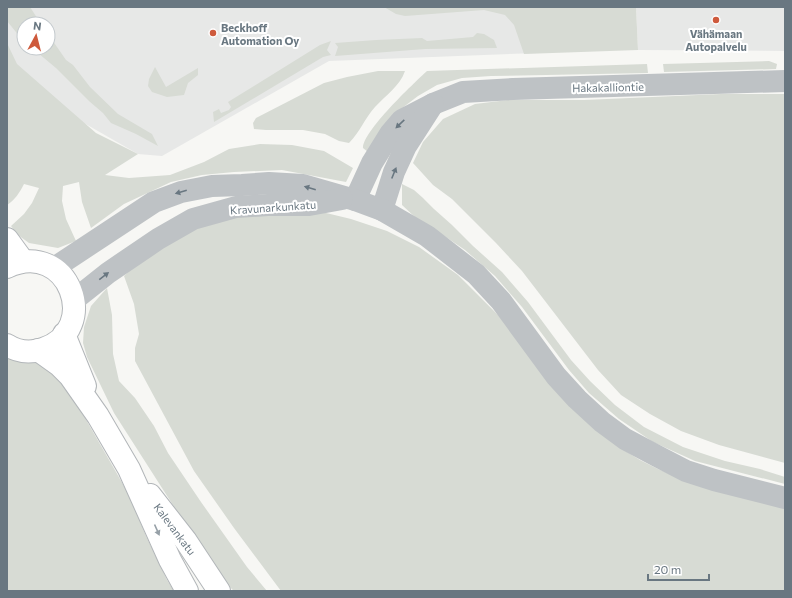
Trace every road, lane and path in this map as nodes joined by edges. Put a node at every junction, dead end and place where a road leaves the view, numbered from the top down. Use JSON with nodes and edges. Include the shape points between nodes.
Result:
{"nodes":[{"id":1,"x":785,"y":81,"type":"edge"},
{"id":2,"x":433,"y":104,"type":"junction"},
{"id":3,"x":352,"y":199,"type":"junction"},
{"id":4,"x":382,"y":210,"type":"junction"},
{"id":5,"x":7,"y":239,"type":"edge"},
{"id":6,"x":15,"y":264,"type":"edge"},
{"id":7,"x":54,"y":268,"type":"junction"},
{"id":8,"x":74,"y":300,"type":"junction"},
{"id":9,"x":64,"y":334,"type":"junction"},
{"id":10,"x":7,"y":345,"type":"edge"},
{"id":11,"x":38,"y":350,"type":"junction"},
{"id":12,"x":98,"y":416,"type":"junction"},
{"id":13,"x":129,"y":469,"type":"junction"},
{"id":14,"x":785,"y":498,"type":"edge"},
{"id":15,"x":187,"y":591,"type":"edge"},
{"id":16,"x":219,"y":591,"type":"edge"}],
"edges":[{"from":1,"to":2,"type":"street","name":"Hakakalliontie","via":[[463,92]]},
{"from":2,"to":3,"type":"street","name":"Hakakalliontie","one_way":true,"via":[[402,120],[390,134]]},
{"from":4,"to":2,"type":"street","one_way":true,"via":[[394,172],[406,146]]},
{"from":3,"to":4,"type":"street","name":"Kravunarkunkatu"},
{"from":3,"to":7,"type":"street","name":"Kravunarkunkatu","one_way":true,"via":[[303,186],[269,183],[212,186],[180,192],[154,202]]},
{"from":8,"to":3,"type":"street","name":"Kravunarkunkatu","one_way":true,"via":[[158,238],[193,218],[236,207],[309,205]]},
{"from":4,"to":14,"type":"street","name":"Kravunarkunkatu","via":[[427,236],[476,274],[501,301],[556,376],[602,422],[625,439],[686,471]]},
{"from":5,"to":6,"type":"main road"},
{"from":6,"to":7,"type":"main road","via":[[34,261]]},
{"from":7,"to":8,"type":"main road","via":[[67,282]]},
{"from":8,"to":9,"type":"main road","via":[[73,318]]},
{"from":9,"to":11,"type":"main road","via":[[57,342]]},
{"from":9,"to":12,"type":"main road","name":"Kalevankatu"},
{"from":10,"to":11,"type":"main road","via":[[19,350]]},
{"from":11,"to":12,"type":"main road","name":"Kalevankatu","via":[[70,376]]},
{"from":12,"to":13,"type":"main road","name":"Kalevankatu"},
{"from":13,"to":15,"type":"main road","name":"Kalevankatu","one_way":true,"via":[[170,560]]},
{"from":13,"to":16,"type":"main road","name":"Kalevankatu","via":[[186,541]]}]}
